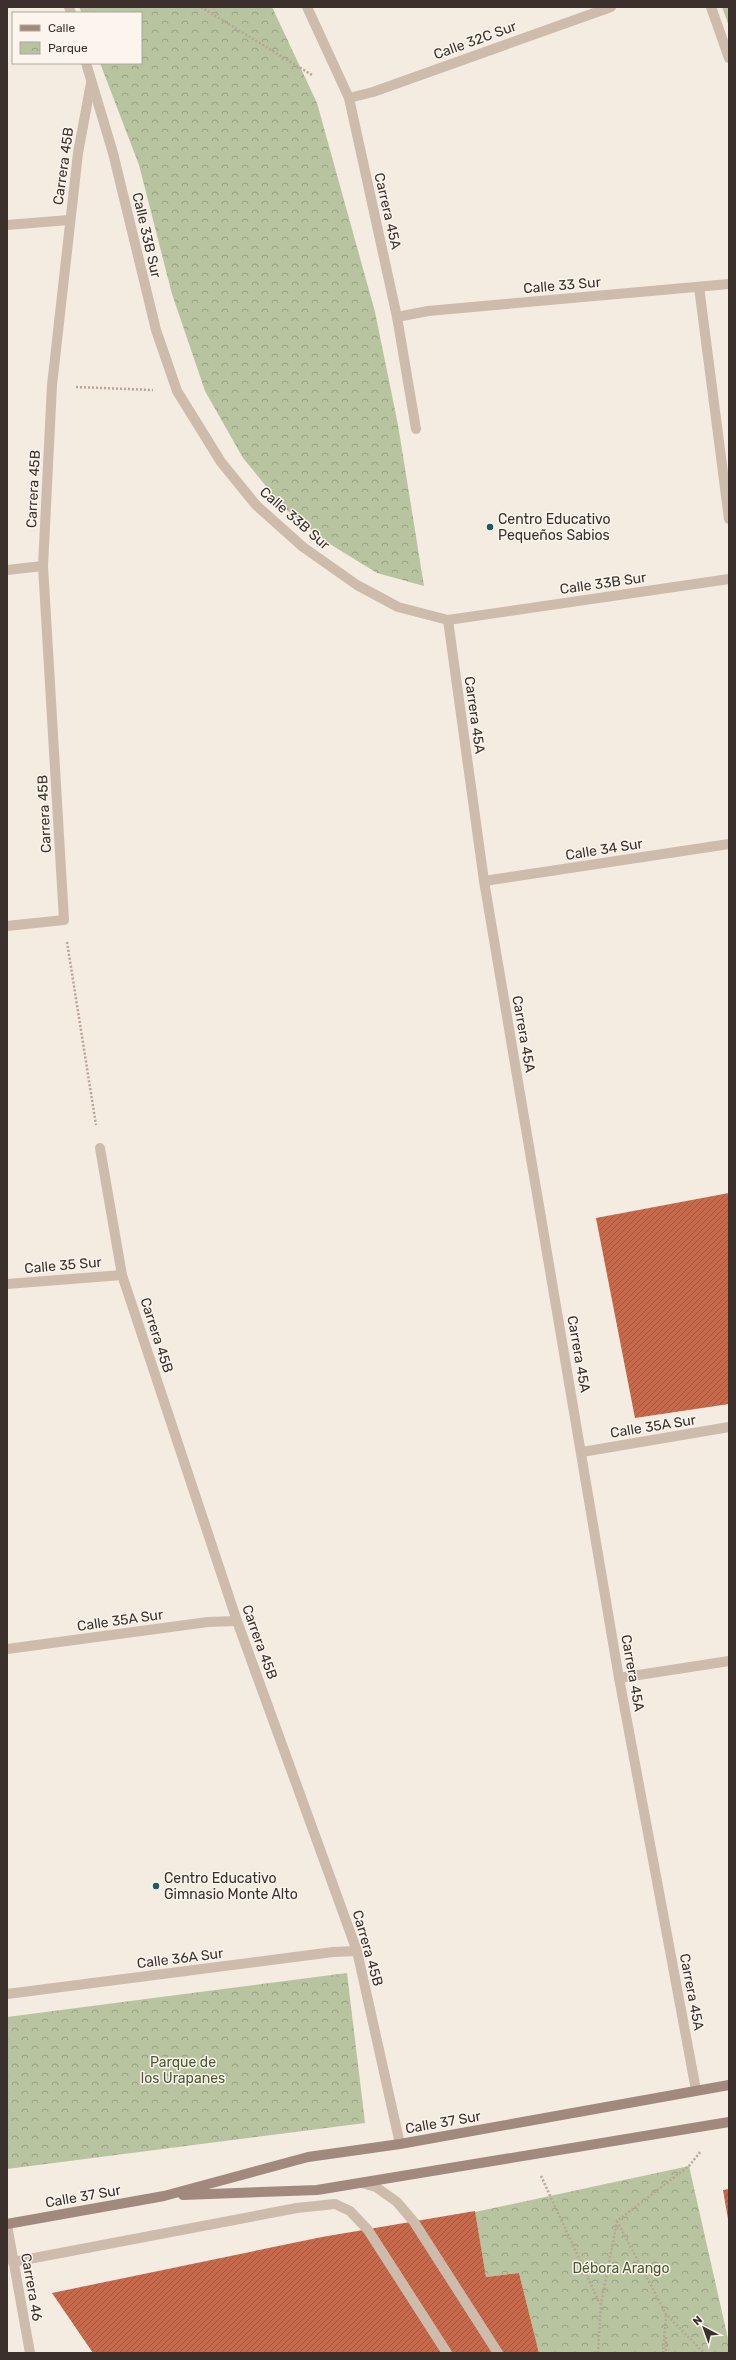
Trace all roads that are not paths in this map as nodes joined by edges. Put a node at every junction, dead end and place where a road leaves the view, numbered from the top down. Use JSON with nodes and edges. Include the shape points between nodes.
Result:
{"nodes":[{"id":1,"x":307,"y":7,"type":"edge"},
{"id":2,"x":611,"y":7,"type":"edge"},
{"id":3,"x":711,"y":7,"type":"edge"},
{"id":4,"x":729,"y":58,"type":"edge"},
{"id":5,"x":86,"y":64,"type":"edge"},
{"id":6,"x":91,"y":83,"type":"junction"},
{"id":7,"x":348,"y":98,"type":"junction"},
{"id":8,"x":70,"y":220,"type":"junction"},
{"id":9,"x":7,"y":225,"type":"edge"},
{"id":10,"x":729,"y":284,"type":"edge"},
{"id":11,"x":699,"y":288,"type":"junction"},
{"id":12,"x":397,"y":316,"type":"junction"},
{"id":13,"x":416,"y":429,"type":"dead end"},
{"id":14,"x":729,"y":519,"type":"edge"},
{"id":15,"x":43,"y":566,"type":"junction"},
{"id":16,"x":7,"y":570,"type":"edge"},
{"id":17,"x":729,"y":579,"type":"edge"},
{"id":18,"x":448,"y":620,"type":"junction"},
{"id":19,"x":729,"y":844,"type":"edge"},
{"id":20,"x":484,"y":881,"type":"junction"},
{"id":21,"x":7,"y":926,"type":"edge"},
{"id":22,"x":100,"y":1148,"type":"road end"},
{"id":23,"x":122,"y":1274,"type":"junction"},
{"id":24,"x":7,"y":1284,"type":"edge"},
{"id":25,"x":729,"y":1428,"type":"edge"},
{"id":26,"x":582,"y":1452,"type":"junction"},
{"id":27,"x":237,"y":1621,"type":"junction"},
{"id":28,"x":7,"y":1649,"type":"edge"},
{"id":29,"x":729,"y":1661,"type":"edge"},
{"id":30,"x":620,"y":1678,"type":"junction"},
{"id":31,"x":357,"y":1951,"type":"junction"},
{"id":32,"x":7,"y":1994,"type":"edge"},
{"id":33,"x":729,"y":2085,"type":"edge"},
{"id":34,"x":696,"y":2090,"type":"junction"},
{"id":35,"x":729,"y":2122,"type":"edge"},
{"id":36,"x":400,"y":2144,"type":"junction"},
{"id":37,"x":362,"y":2183,"type":"junction"},
{"id":38,"x":164,"y":2196,"type":"junction"},
{"id":39,"x":7,"y":2224,"type":"edge"},
{"id":40,"x":10,"y":2263,"type":"edge"},
{"id":41,"x":30,"y":2353,"type":"edge"},
{"id":42,"x":447,"y":2353,"type":"edge"},
{"id":43,"x":498,"y":2353,"type":"edge"}],
"edges":[{"from":1,"to":7,"type":"street","name":"Carrera 45A"},
{"from":2,"to":7,"type":"street","name":"Calle 32C Sur","via":[[373,92]]},
{"from":3,"to":4,"type":"street"},
{"from":5,"to":6,"type":"street","name":"Carrera 45B"},
{"from":6,"to":8,"type":"street","name":"Carrera 45B","via":[[78,153]]},
{"from":6,"to":18,"type":"street","name":"Calle 33B Sur","via":[[113,153],[156,330],[177,391],[222,462],[256,506],[303,547],[358,585],[398,607]]},
{"from":7,"to":12,"type":"street","name":"Carrera 45A"},
{"from":8,"to":9,"type":"street"},
{"from":8,"to":15,"type":"street","name":"Carrera 45B","via":[[52,385]]},
{"from":10,"to":11,"type":"street","name":"Calle 33 Sur"},
{"from":11,"to":12,"type":"street","name":"Calle 33 Sur","via":[[428,311]]},
{"from":11,"to":14,"type":"street"},
{"from":12,"to":13,"type":"street","name":"Carrera 45A"},
{"from":15,"to":16,"type":"street"},
{"from":15,"to":21,"type":"street","name":"Carrera 45B","via":[[64,920]]},
{"from":17,"to":18,"type":"street","name":"Calle 33B Sur"},
{"from":18,"to":20,"type":"street","name":"Carrera 45A"},
{"from":19,"to":20,"type":"street","name":"Calle 34 Sur"},
{"from":20,"to":26,"type":"street","name":"Carrera 45A"},
{"from":22,"to":23,"type":"street","name":"Carrera 45B"},
{"from":23,"to":24,"type":"street","name":"Calle 35 Sur"},
{"from":23,"to":27,"type":"street","name":"Carrera 45B"},
{"from":25,"to":26,"type":"street","name":"Calle 35A Sur"},
{"from":26,"to":30,"type":"street","name":"Carrera 45A"},
{"from":27,"to":28,"type":"street","name":"Calle 35A Sur","via":[[208,1622]]},
{"from":27,"to":31,"type":"street","name":"Carrera 45B"},
{"from":29,"to":30,"type":"street"},
{"from":30,"to":34,"type":"street","name":"Carrera 45A"},
{"from":31,"to":32,"type":"street","name":"Calle 36A Sur"},
{"from":31,"to":36,"type":"street","name":"Carrera 45B"},
{"from":33,"to":34,"type":"main road","name":"Calle 37 Sur"},
{"from":34,"to":36,"type":"main road","name":"Calle 37 Sur"},
{"from":35,"to":37,"type":"main road","name":"Calle 37 Sur"},
{"from":36,"to":38,"type":"main road","name":"Calle 37 Sur","via":[[308,2157]]},
{"from":37,"to":38,"type":"main road","name":"Calle 37 Sur","via":[[317,2190]]},
{"from":37,"to":43,"type":"street","via":[[376,2187],[397,2202],[410,2217]]},
{"from":38,"to":39,"type":"main road","name":"Calle 37 Sur"},
{"from":39,"to":40,"type":"street","name":"Carrera 46"},
{"from":40,"to":41,"type":"street","name":"Carrera 46"},
{"from":40,"to":42,"type":"street","via":[[297,2208],[335,2204],[350,2210],[368,2230]]}]}
